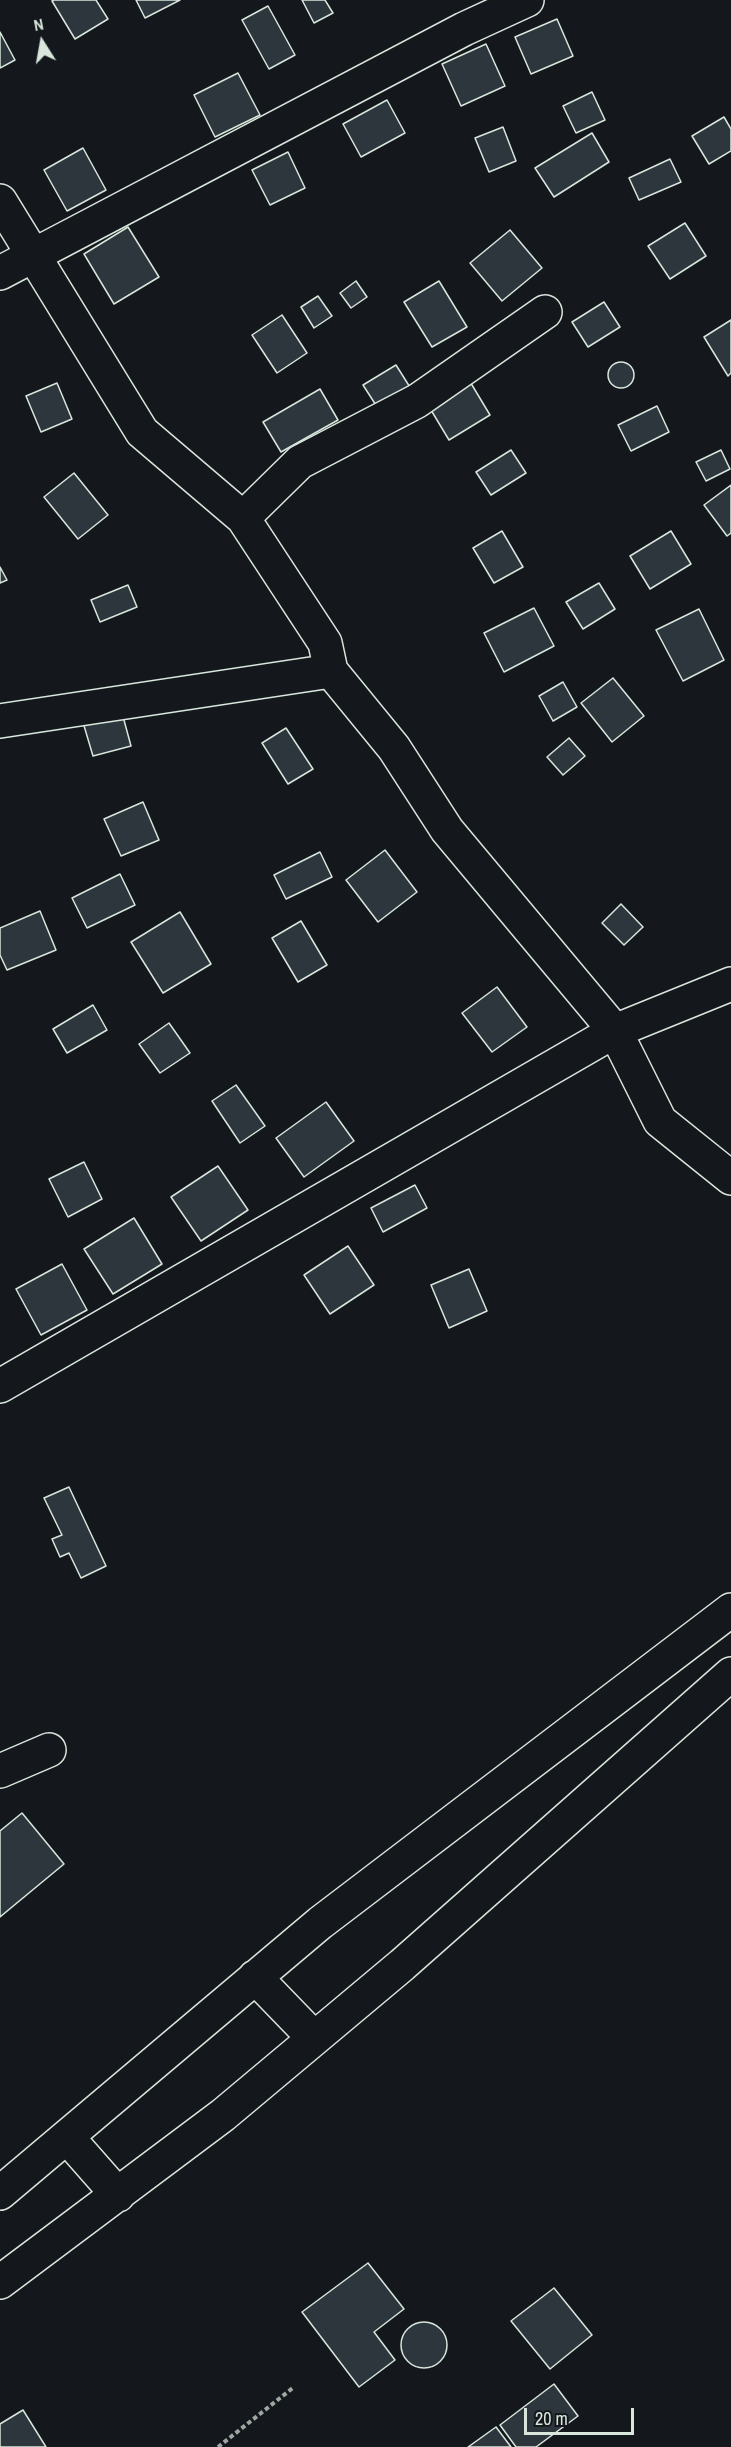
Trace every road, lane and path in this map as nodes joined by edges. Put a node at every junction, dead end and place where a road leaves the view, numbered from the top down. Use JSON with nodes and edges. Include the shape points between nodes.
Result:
{"nodes":[{"id":1,"x":527,"y":0,"type":"edge"},
{"id":2,"x":0,"y":201,"type":"edge"},
{"id":3,"x":33,"y":254,"type":"junction"},
{"id":4,"x":0,"y":273,"type":"edge"},
{"id":5,"x":545,"y":312,"type":"dead end"},
{"id":6,"x":243,"y":518,"type":"junction"},
{"id":7,"x":331,"y":671,"type":"junction"},
{"id":8,"x":0,"y":721,"type":"edge"},
{"id":9,"x":731,"y":984,"type":"edge"},
{"id":10,"x":615,"y":1031,"type":"junction"},
{"id":11,"x":731,"y":1178,"type":"edge"},
{"id":12,"x":0,"y":1386,"type":"edge"},
{"id":13,"x":731,"y":1610,"type":"edge"},
{"id":14,"x":731,"y":1674,"type":"edge"},
{"id":15,"x":49,"y":1750,"type":"dead end"},
{"id":16,"x":0,"y":1772,"type":"edge"},
{"id":17,"x":255,"y":1977,"type":"junction"},
{"id":18,"x":314,"y":2038,"type":"junction"},
{"id":19,"x":67,"y":2137,"type":"junction"},
{"id":20,"x":0,"y":2193,"type":"edge"},
{"id":21,"x":118,"y":2195,"type":"junction"},
{"id":22,"x":0,"y":2282,"type":"edge"},
{"id":23,"x":294,"y":2387,"type":"dead end"},
{"id":24,"x":218,"y":2447,"type":"edge"}],
"edges":[{"from":1,"to":3,"type":"street","via":[[464,29]]},
{"from":2,"to":3,"type":"street"},
{"from":3,"to":4,"type":"street"},
{"from":3,"to":6,"type":"street","via":[[142,432]]},
{"from":5,"to":6,"type":"street","via":[[417,401],[300,462]]},
{"from":6,"to":7,"type":"street","via":[[326,643]]},
{"from":7,"to":8,"type":"street"},
{"from":7,"to":10,"type":"street","via":[[394,748],[447,830]]},
{"from":9,"to":10,"type":"street"},
{"from":10,"to":11,"type":"street","via":[[660,1121]]},
{"from":10,"to":12,"type":"street"},
{"from":13,"to":17,"type":"street","via":[[320,1923]]},
{"from":14,"to":18,"type":"street"},
{"from":15,"to":16,"type":"street"},
{"from":17,"to":18,"type":"street"},
{"from":17,"to":19,"type":"street"},
{"from":18,"to":21,"type":"street","via":[[223,2115]]},
{"from":19,"to":20,"type":"street"},
{"from":19,"to":21,"type":"street"},
{"from":21,"to":22,"type":"street"},
{"from":23,"to":24,"type":"path"}]}
